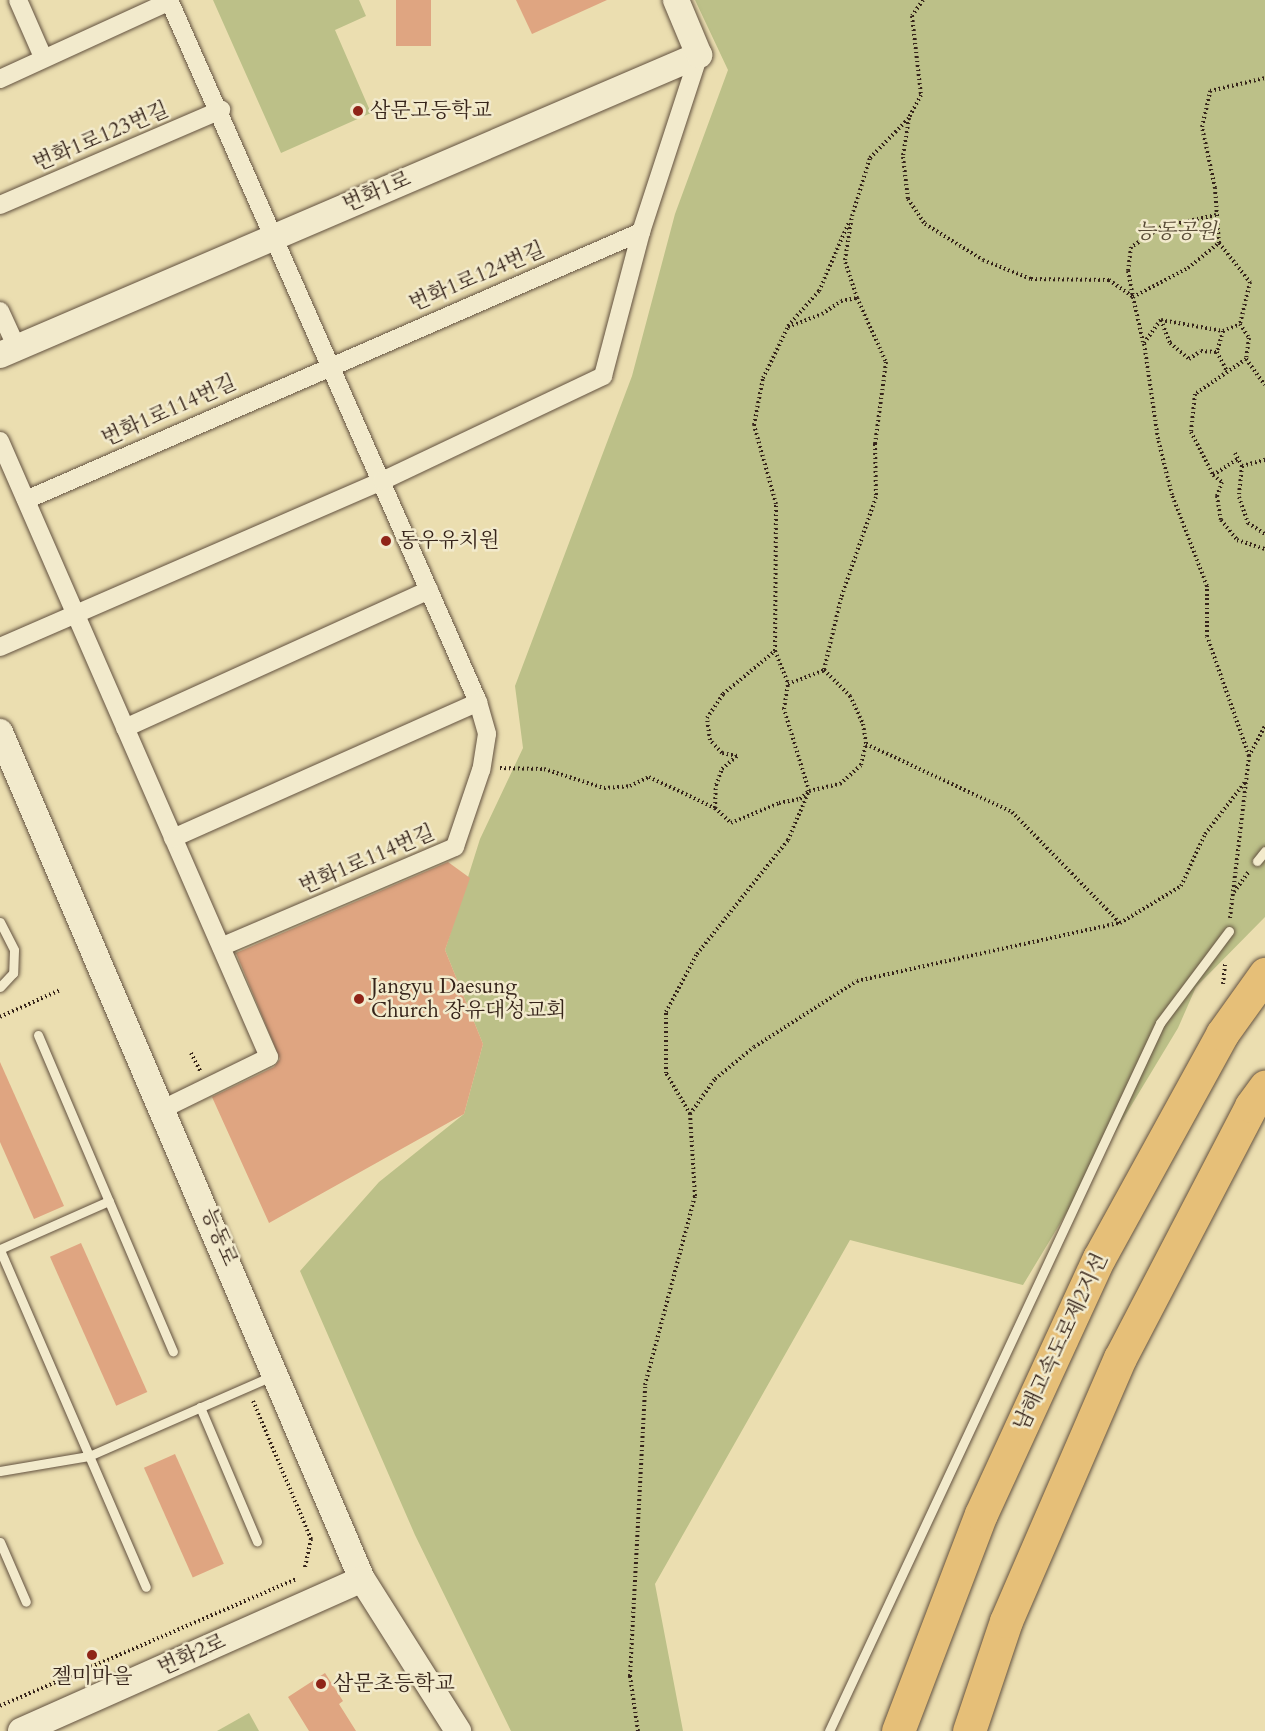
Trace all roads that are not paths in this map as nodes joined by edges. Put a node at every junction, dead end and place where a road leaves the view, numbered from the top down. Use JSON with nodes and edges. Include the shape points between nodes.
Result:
{"nodes":[{"id":1,"x":18,"y":0,"type":"edge"},
{"id":2,"x":170,"y":0,"type":"edge"},
{"id":3,"x":676,"y":0,"type":"edge"},
{"id":4,"x":699,"y":56,"type":"junction"},
{"id":5,"x":43,"y":57,"type":"junction"},
{"id":6,"x":0,"y":79,"type":"edge"},
{"id":7,"x":220,"y":110,"type":"junction"},
{"id":8,"x":0,"y":205,"type":"edge"},
{"id":9,"x":641,"y":232,"type":"junction"},
{"id":10,"x":274,"y":236,"type":"junction"},
{"id":11,"x":0,"y":311,"type":"edge"},
{"id":12,"x":8,"y":351,"type":"edge"},
{"id":13,"x":331,"y":364,"type":"junction"},
{"id":14,"x":0,"y":441,"type":"edge"},
{"id":15,"x":382,"y":481,"type":"junction"},
{"id":16,"x":26,"y":500,"type":"junction"},
{"id":17,"x":429,"y":590,"type":"junction"},
{"id":18,"x":76,"y":616,"type":"junction"},
{"id":19,"x":0,"y":646,"type":"edge"},
{"id":20,"x":478,"y":702,"type":"junction"},
{"id":21,"x":125,"y":728,"type":"junction"},
{"id":22,"x":0,"y":732,"type":"edge"},
{"id":23,"x":173,"y":838,"type":"junction"},
{"id":24,"x":1265,"y":850,"type":"edge"},
{"id":25,"x":1257,"y":861,"type":"road end"},
{"id":26,"x":0,"y":922,"type":"edge"},
{"id":27,"x":1229,"y":931,"type":"road end"},
{"id":28,"x":221,"y":947,"type":"junction"},
{"id":29,"x":1265,"y":974,"type":"edge"},
{"id":30,"x":0,"y":987,"type":"edge"},
{"id":31,"x":38,"y":1035,"type":"dead end"},
{"id":32,"x":1265,"y":1087,"type":"edge"},
{"id":33,"x":164,"y":1109,"type":"junction"},
{"id":34,"x":109,"y":1201,"type":"junction"},
{"id":35,"x":0,"y":1249,"type":"edge"},
{"id":36,"x":173,"y":1352,"type":"dead end"},
{"id":37,"x":277,"y":1374,"type":"junction"},
{"id":38,"x":200,"y":1407,"type":"junction"},
{"id":39,"x":89,"y":1456,"type":"junction"},
{"id":40,"x":0,"y":1471,"type":"edge"},
{"id":41,"x":257,"y":1541,"type":"dead end"},
{"id":42,"x":0,"y":1542,"type":"edge"},
{"id":43,"x":362,"y":1579,"type":"junction"},
{"id":44,"x":146,"y":1587,"type":"dead end"},
{"id":45,"x":26,"y":1602,"type":"dead end"},
{"id":46,"x":21,"y":1731,"type":"edge"},
{"id":47,"x":458,"y":1731,"type":"edge"},
{"id":48,"x":829,"y":1731,"type":"edge"},
{"id":49,"x":898,"y":1731,"type":"edge"},
{"id":50,"x":969,"y":1731,"type":"edge"}],
"edges":[{"from":1,"to":5,"type":"street"},
{"from":2,"to":5,"type":"street"},
{"from":2,"to":7,"type":"street"},
{"from":3,"to":4,"type":"street"},
{"from":4,"to":9,"type":"street"},
{"from":4,"to":10,"type":"street","name":"번화1로"},
{"from":5,"to":6,"type":"street"},
{"from":7,"to":8,"type":"street","name":"번화1로123번길"},
{"from":7,"to":10,"type":"street"},
{"from":9,"to":13,"type":"street","name":"번화1로124번길"},
{"from":9,"to":15,"type":"street","via":[[603,376]]},
{"from":10,"to":12,"type":"street","name":"번화1로"},
{"from":10,"to":13,"type":"street"},
{"from":11,"to":12,"type":"street"},
{"from":13,"to":15,"type":"street"},
{"from":13,"to":16,"type":"street","name":"번화1로114번길"},
{"from":14,"to":16,"type":"street"},
{"from":15,"to":17,"type":"street"},
{"from":15,"to":18,"type":"street"},
{"from":16,"to":18,"type":"street"},
{"from":17,"to":20,"type":"street"},
{"from":17,"to":21,"type":"street"},
{"from":18,"to":19,"type":"street"},
{"from":18,"to":21,"type":"street"},
{"from":20,"to":23,"type":"street"},
{"from":20,"to":28,"type":"street","name":"번화1로114번길","via":[[487,734],[481,770],[455,847]]},
{"from":21,"to":23,"type":"street"},
{"from":22,"to":33,"type":"street","name":"능동로"},
{"from":23,"to":28,"type":"street"},
{"from":24,"to":25,"type":"lane"},
{"from":26,"to":30,"type":"lane","via":[[14,950],[13,973]]},
{"from":27,"to":48,"type":"lane","via":[[1161,1023]]},
{"from":28,"to":33,"type":"street","via":[[269,1057]]},
{"from":29,"to":49,"type":"highway","name":"남해고속도로제2지선","via":[[1222,1034],[1099,1258],[981,1514]]},
{"from":31,"to":34,"type":"lane"},
{"from":32,"to":50,"type":"highway","via":[[1251,1106],[1120,1358],[1006,1621]]},
{"from":33,"to":37,"type":"street","name":"능동로"},
{"from":34,"to":35,"type":"lane"},
{"from":34,"to":36,"type":"lane"},
{"from":35,"to":39,"type":"lane"},
{"from":37,"to":38,"type":"lane"},
{"from":37,"to":43,"type":"street","name":"능동로"},
{"from":38,"to":39,"type":"lane"},
{"from":38,"to":41,"type":"lane"},
{"from":39,"to":40,"type":"lane"},
{"from":39,"to":44,"type":"lane"},
{"from":42,"to":45,"type":"lane"},
{"from":43,"to":46,"type":"street","name":"번화2로"},
{"from":43,"to":47,"type":"street","name":"능동로"}]}
